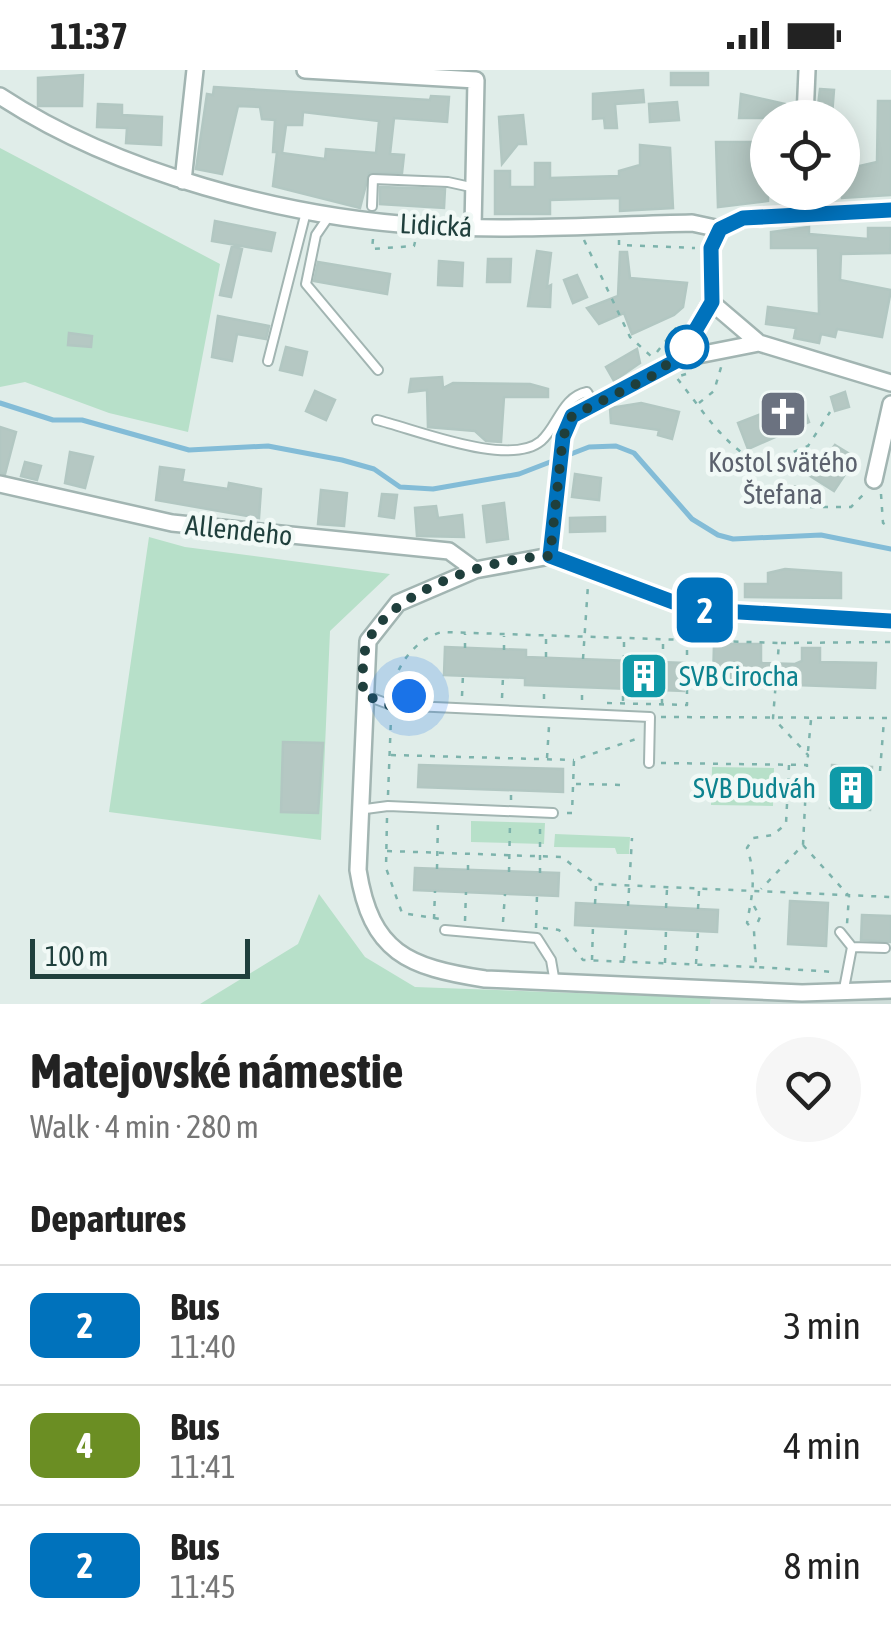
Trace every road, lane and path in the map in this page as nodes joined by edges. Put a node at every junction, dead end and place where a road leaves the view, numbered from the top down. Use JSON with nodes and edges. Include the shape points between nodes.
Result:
{"nodes":[{"id":1,"x":195,"y":70,"type":"edge"},
{"id":2,"x":305,"y":70,"type":"edge"},
{"id":3,"x":806,"y":70,"type":"edge"},
{"id":4,"x":476,"y":75,"type":"edge"},
{"id":5,"x":0,"y":96,"type":"edge"},
{"id":6,"x":806,"y":100,"type":"edge"},
{"id":7,"x":183,"y":181,"type":"junction"},
{"id":8,"x":475,"y":188,"type":"junction"},
{"id":9,"x":307,"y":208,"type":"junction"},
{"id":10,"x":891,"y":210,"type":"edge"},
{"id":11,"x":332,"y":212,"type":"junction"},
{"id":12,"x":804,"y":212,"type":"joint"},
{"id":13,"x":374,"y":214,"type":"junction"},
{"id":14,"x":474,"y":228,"type":"junction"},
{"id":15,"x":720,"y":229,"type":"junction"},
{"id":16,"x":619,"y":233,"type":"dead end"},
{"id":17,"x":583,"y":234,"type":"dead end"},
{"id":18,"x":415,"y":235,"type":"dead end"},
{"id":19,"x":702,"y":254,"type":"dead end"},
{"id":20,"x":712,"y":302,"type":"junction"},
{"id":21,"x":685,"y":316,"type":"dead end"},
{"id":22,"x":758,"y":343,"type":"junction"},
{"id":23,"x":678,"y":360,"type":"junction"},
{"id":24,"x":268,"y":362,"type":"dead end"},
{"id":25,"x":707,"y":367,"type":"dead end"},
{"id":26,"x":378,"y":370,"type":"dead end"},
{"id":27,"x":692,"y":372,"type":"dead end"},
{"id":28,"x":891,"y":383,"type":"edge"},
{"id":29,"x":593,"y":402,"type":"junction"},
{"id":30,"x":698,"y":404,"type":"junction"},
{"id":31,"x":891,"y":404,"type":"edge"},
{"id":32,"x":830,"y":412,"type":"dead end"},
{"id":33,"x":377,"y":420,"type":"dead end"},
{"id":34,"x":874,"y":480,"type":"junction"},
{"id":35,"x":0,"y":484,"type":"edge"},
{"id":36,"x":810,"y":507,"type":"dead end"},
{"id":37,"x":891,"y":528,"type":"edge"},
{"id":38,"x":550,"y":556,"type":"junction"},
{"id":39,"x":475,"y":570,"type":"junction"},
{"id":40,"x":588,"y":580,"type":"dead end"},
{"id":41,"x":891,"y":621,"type":"edge"},
{"id":42,"x":465,"y":634,"type":"junction"},
{"id":43,"x":504,"y":635,"type":"junction"},
{"id":44,"x":546,"y":637,"type":"junction"},
{"id":45,"x":585,"y":638,"type":"junction"},
{"id":46,"x":624,"y":640,"type":"junction"},
{"id":47,"x":663,"y":640,"type":"junction"},
{"id":48,"x":687,"y":641,"type":"junction"},
{"id":49,"x":891,"y":642,"type":"edge"},
{"id":50,"x":779,"y":643,"type":"junction"},
{"id":51,"x":465,"y":648,"type":"dead end"},
{"id":52,"x":504,"y":650,"type":"dead end"},
{"id":53,"x":546,"y":657,"type":"dead end"},
{"id":54,"x":583,"y":659,"type":"dead end"},
{"id":55,"x":624,"y":660,"type":"dead end"},
{"id":56,"x":663,"y":662,"type":"dead end"},
{"id":57,"x":464,"y":676,"type":"dead end"},
{"id":58,"x":503,"y":677,"type":"dead end"},
{"id":59,"x":544,"y":686,"type":"dead end"},
{"id":60,"x":582,"y":687,"type":"dead end"},
{"id":61,"x":623,"y":689,"type":"dead end"},
{"id":62,"x":662,"y":690,"type":"dead end"},
{"id":63,"x":363,"y":694,"type":"junction"},
{"id":64,"x":462,"y":698,"type":"dead end"},
{"id":65,"x":516,"y":700,"type":"dead end"},
{"id":66,"x":530,"y":700,"type":"dead end"},
{"id":67,"x":623,"y":703,"type":"junction"},
{"id":68,"x":662,"y":704,"type":"junction"},
{"id":69,"x":391,"y":706,"type":"junction"},
{"id":70,"x":550,"y":714,"type":"junction"},
{"id":71,"x":650,"y":717,"type":"junction"},
{"id":72,"x":773,"y":718,"type":"junction"},
{"id":73,"x":811,"y":718,"type":"junction"},
{"id":74,"x":884,"y":718,"type":"junction"},
{"id":75,"x":891,"y":718,"type":"edge"},
{"id":76,"x":650,"y":734,"type":"junction"},
{"id":77,"x":882,"y":747,"type":"junction"},
{"id":78,"x":891,"y":748,"type":"edge"},
{"id":79,"x":389,"y":754,"type":"junction"},
{"id":80,"x":808,"y":755,"type":"junction"},
{"id":81,"x":439,"y":756,"type":"junction"},
{"id":82,"x":471,"y":757,"type":"junction"},
{"id":83,"x":513,"y":758,"type":"junction"},
{"id":84,"x":544,"y":759,"type":"junction"},
{"id":85,"x":574,"y":760,"type":"junction"},
{"id":86,"x":649,"y":762,"type":"joint"},
{"id":87,"x":438,"y":765,"type":"dead end"},
{"id":88,"x":789,"y":765,"type":"junction"},
{"id":89,"x":471,"y":766,"type":"dead end"},
{"id":90,"x":807,"y":766,"type":"junction"},
{"id":91,"x":512,"y":768,"type":"dead end"},
{"id":92,"x":541,"y":769,"type":"dead end"},
{"id":93,"x":880,"y":771,"type":"dead end"},
{"id":94,"x":574,"y":784,"type":"junction"},
{"id":95,"x":626,"y":786,"type":"dead end"},
{"id":96,"x":388,"y":806,"type":"junction"},
{"id":97,"x":357,"y":810,"type":"junction"},
{"id":98,"x":553,"y":813,"type":"joint"},
{"id":99,"x":438,"y":819,"type":"dead end"},
{"id":100,"x":510,"y":822,"type":"dead end"},
{"id":101,"x":540,"y":822,"type":"dead end"},
{"id":102,"x":632,"y":838,"type":"dead end"},
{"id":103,"x":804,"y":845,"type":"junction"},
{"id":104,"x":385,"y":850,"type":"junction"},
{"id":105,"x":437,"y":852,"type":"junction"},
{"id":106,"x":468,"y":854,"type":"junction"},
{"id":107,"x":509,"y":855,"type":"junction"},
{"id":108,"x":540,"y":856,"type":"junction"},
{"id":109,"x":436,"y":869,"type":"dead end"},
{"id":110,"x":468,"y":870,"type":"dead end"},
{"id":111,"x":509,"y":872,"type":"dead end"},
{"id":112,"x":540,"y":873,"type":"dead end"},
{"id":113,"x":596,"y":884,"type":"junction"},
{"id":114,"x":629,"y":886,"type":"junction"},
{"id":115,"x":668,"y":887,"type":"junction"},
{"id":116,"x":699,"y":889,"type":"junction"},
{"id":117,"x":435,"y":891,"type":"dead end"},
{"id":118,"x":756,"y":891,"type":"junction"},
{"id":119,"x":466,"y":892,"type":"dead end"},
{"id":120,"x":504,"y":894,"type":"dead end"},
{"id":121,"x":537,"y":895,"type":"dead end"},
{"id":122,"x":849,"y":896,"type":"junction"},
{"id":123,"x":891,"y":897,"type":"edge"},
{"id":124,"x":595,"y":904,"type":"dead end"},
{"id":125,"x":628,"y":906,"type":"dead end"},
{"id":126,"x":754,"y":906,"type":"junction"},
{"id":127,"x":666,"y":908,"type":"dead end"},
{"id":128,"x":698,"y":909,"type":"dead end"},
{"id":129,"x":434,"y":918,"type":"junction"},
{"id":130,"x":504,"y":925,"type":"dead end"},
{"id":131,"x":593,"y":926,"type":"dead end"},
{"id":132,"x":626,"y":928,"type":"dead end"},
{"id":133,"x":445,"y":930,"type":"dead end"},
{"id":134,"x":666,"y":930,"type":"dead end"},
{"id":135,"x":754,"y":930,"type":"junction"},
{"id":136,"x":698,"y":932,"type":"dead end"},
{"id":137,"x":840,"y":932,"type":"joint"},
{"id":138,"x":852,"y":947,"type":"junction"},
{"id":139,"x":885,"y":948,"type":"dead end"},
{"id":140,"x":592,"y":961,"type":"junction"},
{"id":141,"x":624,"y":962,"type":"junction"},
{"id":142,"x":665,"y":963,"type":"junction"},
{"id":143,"x":696,"y":964,"type":"junction"},
{"id":144,"x":756,"y":968,"type":"junction"},
{"id":145,"x":844,"y":972,"type":"junction"},
{"id":146,"x":555,"y":982,"type":"junction"},
{"id":147,"x":891,"y":990,"type":"edge"},
{"id":148,"x":843,"y":994,"type":"junction"},
{"id":149,"x":748,"y":997,"type":"edge"}],
"edges":[{"from":1,"to":7,"type":"street"},
{"from":2,"to":4,"type":"street"},
{"from":3,"to":6,"type":"street"},
{"from":4,"to":8,"type":"street"},
{"from":5,"to":7,"type":"street","name":"Lidická"},
{"from":7,"to":9,"type":"street","name":"Lidická"},
{"from":8,"to":13,"type":"lane","via":[[373,179]]},
{"from":8,"to":14,"type":"street"},
{"from":9,"to":11,"type":"street","name":"Lidická"},
{"from":9,"to":24,"type":"lane"},
{"from":10,"to":12,"type":"street","name":"Lidická"},
{"from":11,"to":13,"type":"street","name":"Lidická"},
{"from":11,"to":26,"type":"lane","via":[[316,235],[306,284]]},
{"from":12,"to":15,"type":"street","name":"Lidická","via":[[734,220]]},
{"from":13,"to":14,"type":"street","name":"Lidická"},
{"from":13,"to":18,"type":"path","via":[[372,249],[414,246]]},
{"from":14,"to":15,"type":"street","name":"Lidická","via":[[692,223]]},
{"from":15,"to":20,"type":"street","via":[[711,248]]},
{"from":16,"to":19,"type":"path","via":[[619,245],[692,245]]},
{"from":17,"to":21,"type":"path","via":[[630,336],[653,357]]},
{"from":20,"to":22,"type":"street"},
{"from":20,"to":23,"type":"street"},
{"from":22,"to":23,"type":"street"},
{"from":22,"to":28,"type":"street"},
{"from":23,"to":29,"type":"street"},
{"from":25,"to":30,"type":"path","via":[[723,362],[714,391]]},
{"from":27,"to":30,"type":"path","via":[[676,377]]},
{"from":29,"to":33,"type":"lane","via":[[587,392],[577,395],[535,445],[500,452]]},
{"from":29,"to":38,"type":"street","via":[[572,416],[563,437]]},
{"from":30,"to":32,"type":"path","via":[[740,454],[762,466],[808,446]]},
{"from":31,"to":34,"type":"street"},
{"from":34,"to":36,"type":"path","via":[[850,507]]},
{"from":34,"to":37,"type":"path","via":[[882,493],[883,522]]},
{"from":35,"to":39,"type":"street","name":"Allendeho","via":[[172,523],[449,551]]},
{"from":38,"to":39,"type":"street"},
{"from":38,"to":41,"type":"street","via":[[706,610]]},
{"from":39,"to":63,"type":"street","via":[[398,603],[368,641]]},
{"from":40,"to":45,"type":"path"},
{"from":42,"to":43,"type":"path"},
{"from":42,"to":51,"type":"path"},
{"from":42,"to":69,"type":"path","via":[[424,637],[393,676]]},
{"from":43,"to":44,"type":"path"},
{"from":43,"to":52,"type":"path"},
{"from":44,"to":45,"type":"path"},
{"from":44,"to":53,"type":"path"},
{"from":45,"to":46,"type":"path"},
{"from":45,"to":54,"type":"path"},
{"from":46,"to":47,"type":"path"},
{"from":46,"to":55,"type":"path"},
{"from":47,"to":48,"type":"path"},
{"from":47,"to":56,"type":"path"},
{"from":48,"to":50,"type":"path"},
{"from":48,"to":68,"type":"path","via":[[687,705]]},
{"from":49,"to":50,"type":"path"},
{"from":50,"to":72,"type":"path"},
{"from":57,"to":64,"type":"path"},
{"from":58,"to":65,"type":"path","via":[[502,699]]},
{"from":59,"to":66,"type":"path","via":[[544,700]]},
{"from":60,"to":67,"type":"path","via":[[582,702]]},
{"from":61,"to":67,"type":"path"},
{"from":62,"to":68,"type":"path"},
{"from":63,"to":69,"type":"lane"},
{"from":63,"to":97,"type":"street"},
{"from":67,"to":68,"type":"path"},
{"from":69,"to":70,"type":"lane"},
{"from":69,"to":79,"type":"path"},
{"from":70,"to":71,"type":"lane"},
{"from":70,"to":84,"type":"path"},
{"from":71,"to":72,"type":"path"},
{"from":71,"to":76,"type":"lane"},
{"from":72,"to":73,"type":"path"},
{"from":72,"to":80,"type":"path"},
{"from":73,"to":74,"type":"path"},
{"from":73,"to":80,"type":"path"},
{"from":74,"to":75,"type":"path"},
{"from":74,"to":77,"type":"path"},
{"from":76,"to":85,"type":"path"},
{"from":76,"to":86,"type":"lane"},
{"from":77,"to":78,"type":"path"},
{"from":77,"to":93,"type":"path"},
{"from":79,"to":81,"type":"path"},
{"from":79,"to":96,"type":"path"},
{"from":80,"to":90,"type":"path"},
{"from":81,"to":82,"type":"path"},
{"from":81,"to":87,"type":"path"},
{"from":82,"to":83,"type":"path"},
{"from":82,"to":89,"type":"path"},
{"from":83,"to":84,"type":"path"},
{"from":83,"to":91,"type":"path"},
{"from":84,"to":85,"type":"path"},
{"from":84,"to":92,"type":"path"},
{"from":85,"to":94,"type":"path"},
{"from":86,"to":88,"type":"path"},
{"from":88,"to":90,"type":"path"},
{"from":88,"to":118,"type":"path","via":[[786,824],[748,844]]},
{"from":90,"to":103,"type":"path"},
{"from":94,"to":95,"type":"path"},
{"from":94,"to":98,"type":"path","via":[[572,813]]},
{"from":96,"to":97,"type":"lane"},
{"from":96,"to":98,"type":"lane"},
{"from":96,"to":104,"type":"path"},
{"from":97,"to":146,"type":"street","via":[[364,906],[375,930],[404,959],[434,971]]},
{"from":99,"to":105,"type":"path"},
{"from":100,"to":107,"type":"path"},
{"from":101,"to":108,"type":"path"},
{"from":102,"to":114,"type":"path"},
{"from":103,"to":118,"type":"path"},
{"from":103,"to":122,"type":"path"},
{"from":104,"to":105,"type":"path"},
{"from":104,"to":129,"type":"path","via":[[402,913]]},
{"from":105,"to":106,"type":"path"},
{"from":105,"to":109,"type":"path"},
{"from":106,"to":107,"type":"path"},
{"from":106,"to":110,"type":"path"},
{"from":107,"to":108,"type":"path"},
{"from":107,"to":111,"type":"path"},
{"from":108,"to":112,"type":"path"},
{"from":108,"to":113,"type":"path","via":[[562,857]]},
{"from":113,"to":114,"type":"path"},
{"from":113,"to":124,"type":"path"},
{"from":114,"to":115,"type":"path"},
{"from":114,"to":125,"type":"path"},
{"from":115,"to":116,"type":"path"},
{"from":115,"to":127,"type":"path"},
{"from":116,"to":118,"type":"path"},
{"from":116,"to":128,"type":"path"},
{"from":117,"to":129,"type":"path"},
{"from":118,"to":122,"type":"path"},
{"from":118,"to":126,"type":"path"},
{"from":119,"to":129,"type":"path","via":[[465,921]]},
{"from":120,"to":130,"type":"path"},
{"from":121,"to":140,"type":"path","via":[[536,928],[559,930],[582,960]]},
{"from":122,"to":123,"type":"path"},
{"from":122,"to":137,"type":"path","via":[[848,924]]},
{"from":126,"to":135,"type":"path","via":[[760,917]]},
{"from":126,"to":135,"type":"path","via":[[747,924]]},
{"from":131,"to":140,"type":"path"},
{"from":132,"to":141,"type":"path"},
{"from":133,"to":146,"type":"lane","via":[[538,938]]},
{"from":134,"to":142,"type":"path"},
{"from":135,"to":144,"type":"path"},
{"from":136,"to":143,"type":"path"},
{"from":137,"to":138,"type":"lane"},
{"from":138,"to":139,"type":"lane"},
{"from":138,"to":145,"type":"lane"},
{"from":140,"to":141,"type":"path"},
{"from":141,"to":142,"type":"path"},
{"from":142,"to":143,"type":"path"},
{"from":143,"to":144,"type":"path"},
{"from":144,"to":145,"type":"path"},
{"from":145,"to":148,"type":"lane"},
{"from":146,"to":149,"type":"street"},
{"from":147,"to":148,"type":"street"},
{"from":148,"to":149,"type":"street"}]}
